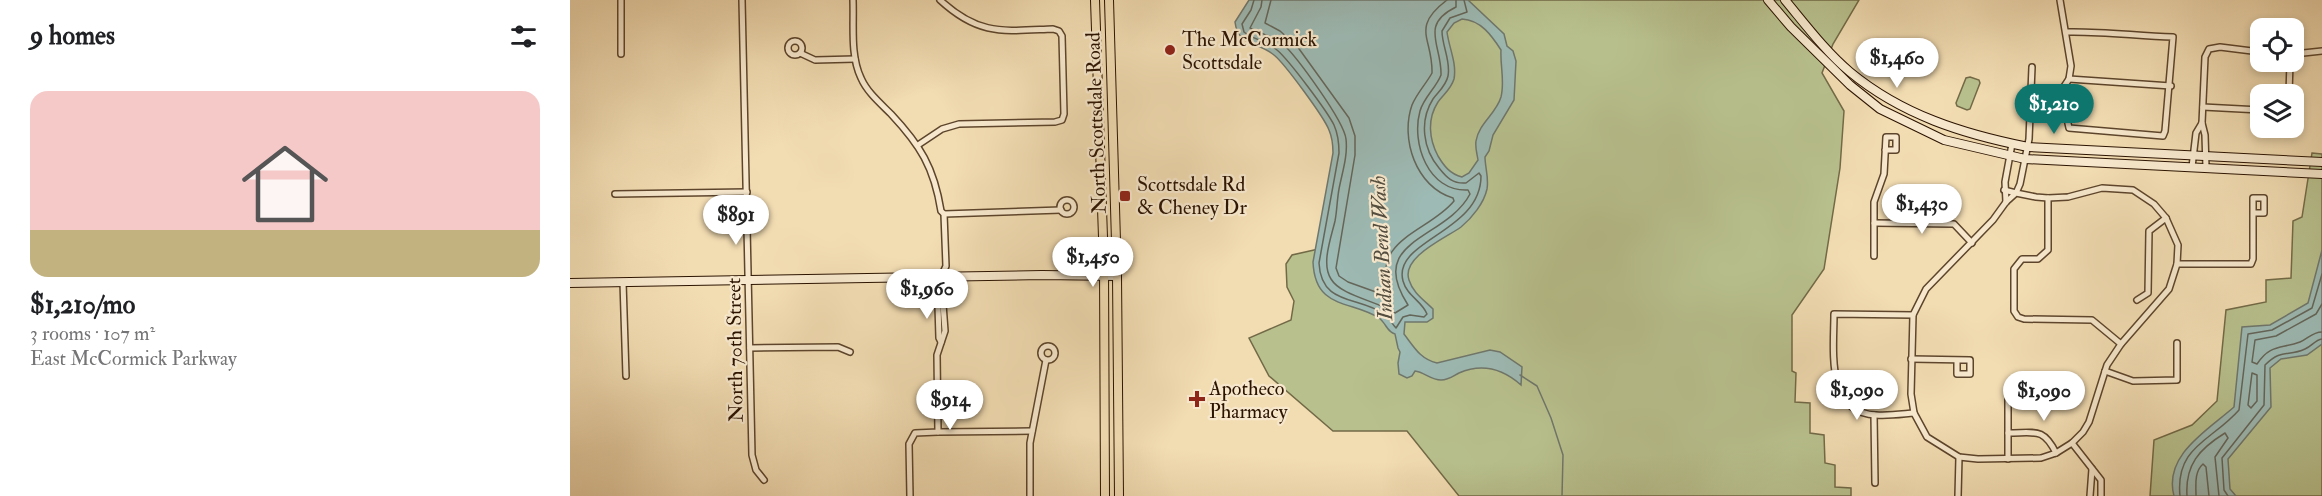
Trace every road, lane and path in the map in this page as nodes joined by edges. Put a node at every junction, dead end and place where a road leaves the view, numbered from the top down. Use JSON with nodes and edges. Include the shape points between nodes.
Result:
{"nodes":[{"id":1,"x":621,"y":0,"type":"edge"},
{"id":2,"x":742,"y":0,"type":"edge"},
{"id":3,"x":853,"y":0,"type":"edge"},
{"id":4,"x":940,"y":0,"type":"edge"},
{"id":5,"x":1095,"y":0,"type":"edge"},
{"id":6,"x":1109,"y":0,"type":"edge"},
{"id":7,"x":1768,"y":0,"type":"edge"},
{"id":8,"x":1785,"y":0,"type":"edge"},
{"id":9,"x":2060,"y":0,"type":"edge"},
{"id":10,"x":2066,"y":32,"type":"junction"},
{"id":11,"x":2250,"y":51,"type":"edge"},
{"id":12,"x":2322,"y":51,"type":"edge"},
{"id":13,"x":800,"y":53,"type":"dead end"},
{"id":14,"x":2304,"y":53,"type":"edge"},
{"id":15,"x":621,"y":54,"type":"dead end"},
{"id":16,"x":855,"y":59,"type":"junction"},
{"id":17,"x":2032,"y":67,"type":"dead end"},
{"id":18,"x":1856,"y":76,"type":"junction"},
{"id":19,"x":2069,"y":79,"type":"junction"},
{"id":20,"x":1850,"y":85,"type":"junction"},
{"id":21,"x":2171,"y":86,"type":"junction"},
{"id":22,"x":2061,"y":91,"type":"junction"},
{"id":23,"x":2031,"y":92,"type":"junction"},
{"id":24,"x":2203,"y":107,"type":"junction"},
{"id":25,"x":2250,"y":109,"type":"edge"},
{"id":26,"x":2202,"y":123,"type":"junction"},
{"id":27,"x":2012,"y":144,"type":"junction"},
{"id":28,"x":918,"y":145,"type":"junction"},
{"id":29,"x":2028,"y":147,"type":"junction"},
{"id":30,"x":1885,"y":150,"type":"dead end"},
{"id":31,"x":2193,"y":154,"type":"junction"},
{"id":32,"x":2206,"y":155,"type":"junction"},
{"id":33,"x":2010,"y":156,"type":"junction"},
{"id":34,"x":2025,"y":159,"type":"junction"},
{"id":35,"x":2322,"y":162,"type":"edge"},
{"id":36,"x":2192,"y":167,"type":"junction"},
{"id":37,"x":2206,"y":167,"type":"junction"},
{"id":38,"x":2322,"y":174,"type":"edge"},
{"id":39,"x":2004,"y":190,"type":"junction"},
{"id":40,"x":747,"y":192,"type":"junction"},
{"id":41,"x":2016,"y":193,"type":"junction"},
{"id":42,"x":615,"y":194,"type":"dead end"},
{"id":43,"x":2048,"y":198,"type":"junction"},
{"id":44,"x":2006,"y":202,"type":"junction"},
{"id":45,"x":1060,"y":210,"type":"dead end"},
{"id":46,"x":2253,"y":213,"type":"dead end"},
{"id":47,"x":944,"y":214,"type":"junction"},
{"id":48,"x":2166,"y":218,"type":"junction"},
{"id":49,"x":1874,"y":223,"type":"junction"},
{"id":50,"x":1972,"y":243,"type":"junction"},
{"id":51,"x":1874,"y":256,"type":"dead end"},
{"id":52,"x":2177,"y":264,"type":"junction"},
{"id":53,"x":1104,"y":276,"type":"junction"},
{"id":54,"x":1118,"y":276,"type":"junction"},
{"id":55,"x":941,"y":277,"type":"junction"},
{"id":56,"x":749,"y":280,"type":"junction"},
{"id":57,"x":623,"y":282,"type":"junction"},
{"id":58,"x":570,"y":283,"type":"edge"},
{"id":59,"x":2137,"y":300,"type":"dead end"},
{"id":60,"x":1913,"y":315,"type":"junction"},
{"id":61,"x":2177,"y":343,"type":"dead end"},
{"id":62,"x":2121,"y":344,"type":"junction"},
{"id":63,"x":750,"y":348,"type":"junction"},
{"id":64,"x":850,"y":351,"type":"dead end"},
{"id":65,"x":1911,"y":359,"type":"junction"},
{"id":66,"x":1046,"y":360,"type":"dead end"},
{"id":67,"x":1957,"y":360,"type":"dead end"},
{"id":68,"x":2104,"y":371,"type":"junction"},
{"id":69,"x":626,"y":376,"type":"dead end"},
{"id":70,"x":2007,"y":400,"type":"dead end"},
{"id":71,"x":1914,"y":413,"type":"junction"},
{"id":72,"x":1874,"y":415,"type":"junction"},
{"id":73,"x":1032,"y":431,"type":"junction"},
{"id":74,"x":938,"y":432,"type":"junction"},
{"id":75,"x":2007,"y":433,"type":"junction"},
{"id":76,"x":2072,"y":443,"type":"junction"},
{"id":77,"x":2056,"y":453,"type":"junction"},
{"id":78,"x":1959,"y":457,"type":"junction"},
{"id":79,"x":2008,"y":459,"type":"junction"},
{"id":80,"x":2092,"y":469,"type":"junction"},
{"id":81,"x":764,"y":480,"type":"dead end"},
{"id":82,"x":1875,"y":483,"type":"dead end"},
{"id":83,"x":910,"y":496,"type":"edge"},
{"id":84,"x":1030,"y":496,"type":"edge"},
{"id":85,"x":1105,"y":496,"type":"edge"},
{"id":86,"x":1119,"y":496,"type":"edge"},
{"id":87,"x":1959,"y":496,"type":"edge"},
{"id":88,"x":2090,"y":496,"type":"edge"},
{"id":89,"x":2101,"y":496,"type":"edge"}],
"edges":[{"from":1,"to":15,"type":"street"},
{"from":2,"to":40,"type":"street","name":"North 70th Street"},
{"from":3,"to":16,"type":"street"},
{"from":4,"to":28,"type":"street","via":[[965,21],[983,28],[1059,31],[1064,114],[1062,120],[1055,122],[959,124],[942,129]]},
{"from":5,"to":53,"type":"main road","name":"North Scottsdale Road"},
{"from":6,"to":54,"type":"main road","name":"North Scottsdale Road"},
{"from":7,"to":20,"type":"main road"},
{"from":8,"to":18,"type":"main road"},
{"from":9,"to":10,"type":"street"},
{"from":10,"to":19,"type":"street"},
{"from":10,"to":21,"type":"street","via":[[2109,31],[2173,37]]},
{"from":11,"to":24,"type":"street","via":[[2209,49],[2205,57]]},
{"from":12,"to":14,"type":"street"},
{"from":13,"to":16,"type":"street","via":[[815,60]]},
{"from":16,"to":28,"type":"street","via":[[865,86]]},
{"from":17,"to":23,"type":"street"},
{"from":18,"to":20,"type":"main road"},
{"from":18,"to":27,"type":"main road","via":[[1917,114],[1947,127]]},
{"from":19,"to":21,"type":"street"},
{"from":19,"to":22,"type":"street"},
{"from":20,"to":33,"type":"main road","via":[[1880,109],[1911,126],[1944,140]]},
{"from":21,"to":22,"type":"street","via":[[2163,136],[2069,128]]},
{"from":22,"to":23,"type":"street"},
{"from":23,"to":29,"type":"street"},
{"from":24,"to":25,"type":"street"},
{"from":24,"to":26,"type":"street"},
{"from":26,"to":31,"type":"street"},
{"from":26,"to":32,"type":"street"},
{"from":27,"to":29,"type":"main road"},
{"from":27,"to":33,"type":"street"},
{"from":28,"to":47,"type":"street","via":[[930,167]]},
{"from":29,"to":31,"type":"main road"},
{"from":29,"to":34,"type":"street"},
{"from":30,"to":49,"type":"street","via":[[1884,174],[1874,202]]},
{"from":31,"to":32,"type":"main road"},
{"from":31,"to":36,"type":"street"},
{"from":32,"to":35,"type":"main road"},
{"from":32,"to":37,"type":"street"},
{"from":33,"to":34,"type":"main road"},
{"from":33,"to":39,"type":"street"},
{"from":34,"to":36,"type":"main road"},
{"from":34,"to":41,"type":"street"},
{"from":36,"to":37,"type":"main road"},
{"from":37,"to":38,"type":"main road"},
{"from":39,"to":41,"type":"street"},
{"from":39,"to":44,"type":"street"},
{"from":40,"to":42,"type":"street"},
{"from":40,"to":56,"type":"street","name":"North 70th Street"},
{"from":41,"to":43,"type":"street"},
{"from":41,"to":44,"type":"street"},
{"from":43,"to":48,"type":"street","via":[[2102,188],[2133,190]]},
{"from":43,"to":62,"type":"street","via":[[2048,250],[2038,259],[2022,259],[2014,269],[2014,312],[2024,319],[2092,320]]},
{"from":44,"to":50,"type":"street"},
{"from":45,"to":47,"type":"street"},
{"from":46,"to":52,"type":"street","via":[[2252,264]]},
{"from":47,"to":55,"type":"street","via":[[946,266]]},
{"from":48,"to":52,"type":"street","via":[[2178,245]]},
{"from":48,"to":59,"type":"street","via":[[2149,231],[2148,293]]},
{"from":49,"to":50,"type":"street","via":[[1954,224]]},
{"from":49,"to":51,"type":"street"},
{"from":50,"to":60,"type":"street","via":[[1926,289]]},
{"from":52,"to":62,"type":"street","via":[[2169,289]]},
{"from":53,"to":54,"type":"main road"},
{"from":53,"to":55,"type":"main road"},
{"from":53,"to":85,"type":"main road","name":"North Scottsdale Road"},
{"from":54,"to":86,"type":"main road","name":"North Scottsdale Road"},
{"from":55,"to":56,"type":"main road"},
{"from":55,"to":74,"type":"street"},
{"from":56,"to":57,"type":"main road"},
{"from":56,"to":63,"type":"street","name":"North 70th Street"},
{"from":57,"to":58,"type":"main road"},
{"from":57,"to":69,"type":"street"},
{"from":60,"to":65,"type":"street"},
{"from":60,"to":72,"type":"street","via":[[1834,314],[1834,374],[1839,392],[1852,407]]},
{"from":61,"to":68,"type":"street","via":[[2177,380],[2133,381]]},
{"from":62,"to":68,"type":"street"},
{"from":63,"to":64,"type":"street","via":[[838,347]]},
{"from":63,"to":81,"type":"street","name":"North 70th Street","via":[[752,455]]},
{"from":65,"to":67,"type":"street"},
{"from":65,"to":71,"type":"street"},
{"from":66,"to":73,"type":"street"},
{"from":68,"to":76,"type":"street","via":[[2089,422]]},
{"from":70,"to":75,"type":"street"},
{"from":71,"to":72,"type":"street"},
{"from":71,"to":78,"type":"street","via":[[1927,437]]},
{"from":72,"to":82,"type":"street"},
{"from":73,"to":74,"type":"street"},
{"from":73,"to":84,"type":"street"},
{"from":74,"to":83,"type":"street","via":[[915,433],[909,444]]},
{"from":75,"to":77,"type":"street","via":[[2042,434],[2049,438]]},
{"from":75,"to":79,"type":"street"},
{"from":76,"to":77,"type":"street"},
{"from":76,"to":80,"type":"street"},
{"from":77,"to":79,"type":"street","via":[[2041,458]]},
{"from":78,"to":79,"type":"street"},
{"from":78,"to":87,"type":"street"},
{"from":80,"to":88,"type":"street"},
{"from":80,"to":89,"type":"street","via":[[2101,480]]}]}
